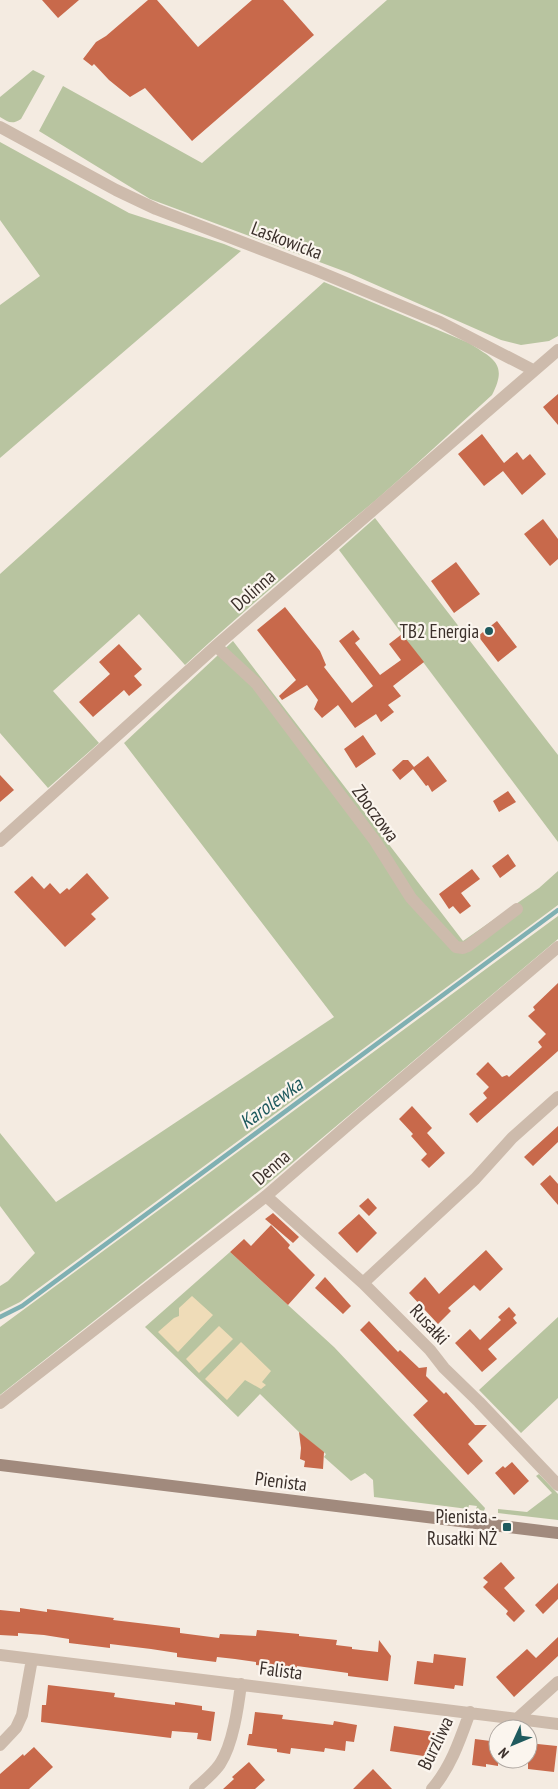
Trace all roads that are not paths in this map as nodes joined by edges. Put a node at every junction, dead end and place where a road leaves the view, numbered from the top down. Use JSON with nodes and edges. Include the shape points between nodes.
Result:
{"nodes":[{"id":1,"x":0,"y":127,"type":"edge"},
{"id":2,"x":558,"y":350,"type":"edge"},
{"id":3,"x":533,"y":370,"type":"junction"},
{"id":4,"x":216,"y":646,"type":"junction"},
{"id":5,"x":0,"y":841,"type":"edge"},
{"id":6,"x":517,"y":909,"type":"dead end"},
{"id":7,"x":558,"y":947,"type":"edge"},
{"id":8,"x":558,"y":1097,"type":"edge"},
{"id":9,"x":266,"y":1196,"type":"junction"},
{"id":10,"x":363,"y":1283,"type":"junction"},
{"id":11,"x":0,"y":1403,"type":"edge"},
{"id":12,"x":0,"y":1465,"type":"edge"},
{"id":13,"x":558,"y":1486,"type":"edge"},
{"id":14,"x":558,"y":1533,"type":"edge"},
{"id":15,"x":0,"y":1655,"type":"edge"},
{"id":16,"x":32,"y":1659,"type":"junction"},
{"id":17,"x":558,"y":1682,"type":"edge"},
{"id":18,"x":240,"y":1684,"type":"junction"},
{"id":19,"x":470,"y":1712,"type":"junction"},
{"id":20,"x":518,"y":1718,"type":"junction"},
{"id":21,"x":558,"y":1724,"type":"edge"},
{"id":22,"x":0,"y":1745,"type":"edge"},
{"id":23,"x":195,"y":1789,"type":"edge"},
{"id":24,"x":432,"y":1789,"type":"edge"}],
"edges":[{"from":1,"to":3,"type":"street","name":"Laskowicka","via":[[156,209],[440,322]]},
{"from":2,"to":3,"type":"street"},
{"from":3,"to":4,"type":"street","name":"Dolinna"},
{"from":4,"to":5,"type":"street","name":"Dolinna"},
{"from":4,"to":6,"type":"street","name":"Zboczowa","via":[[256,683],[374,841],[411,898],[456,947],[468,946]]},
{"from":7,"to":9,"type":"street","name":"Denna"},
{"from":8,"to":10,"type":"street"},
{"from":9,"to":10,"type":"street","name":"Rusałki"},
{"from":9,"to":11,"type":"street","name":"Denna"},
{"from":10,"to":13,"type":"street","name":"Rusałki","via":[[435,1354],[449,1373]]},
{"from":12,"to":14,"type":"street","name":"Pienista"},
{"from":15,"to":16,"type":"street","name":"Falista"},
{"from":16,"to":18,"type":"street","name":"Falista"},
{"from":16,"to":22,"type":"street","via":[[22,1715],[16,1728]]},
{"from":17,"to":20,"type":"street"},
{"from":18,"to":19,"type":"street","name":"Falista"},
{"from":18,"to":23,"type":"street","via":[[236,1717],[226,1751],[220,1763]]},
{"from":19,"to":20,"type":"street","name":"Falista"},
{"from":19,"to":24,"type":"street","name":"Burzliwa","via":[[449,1764]]},
{"from":20,"to":21,"type":"street","name":"Falista"}]}
